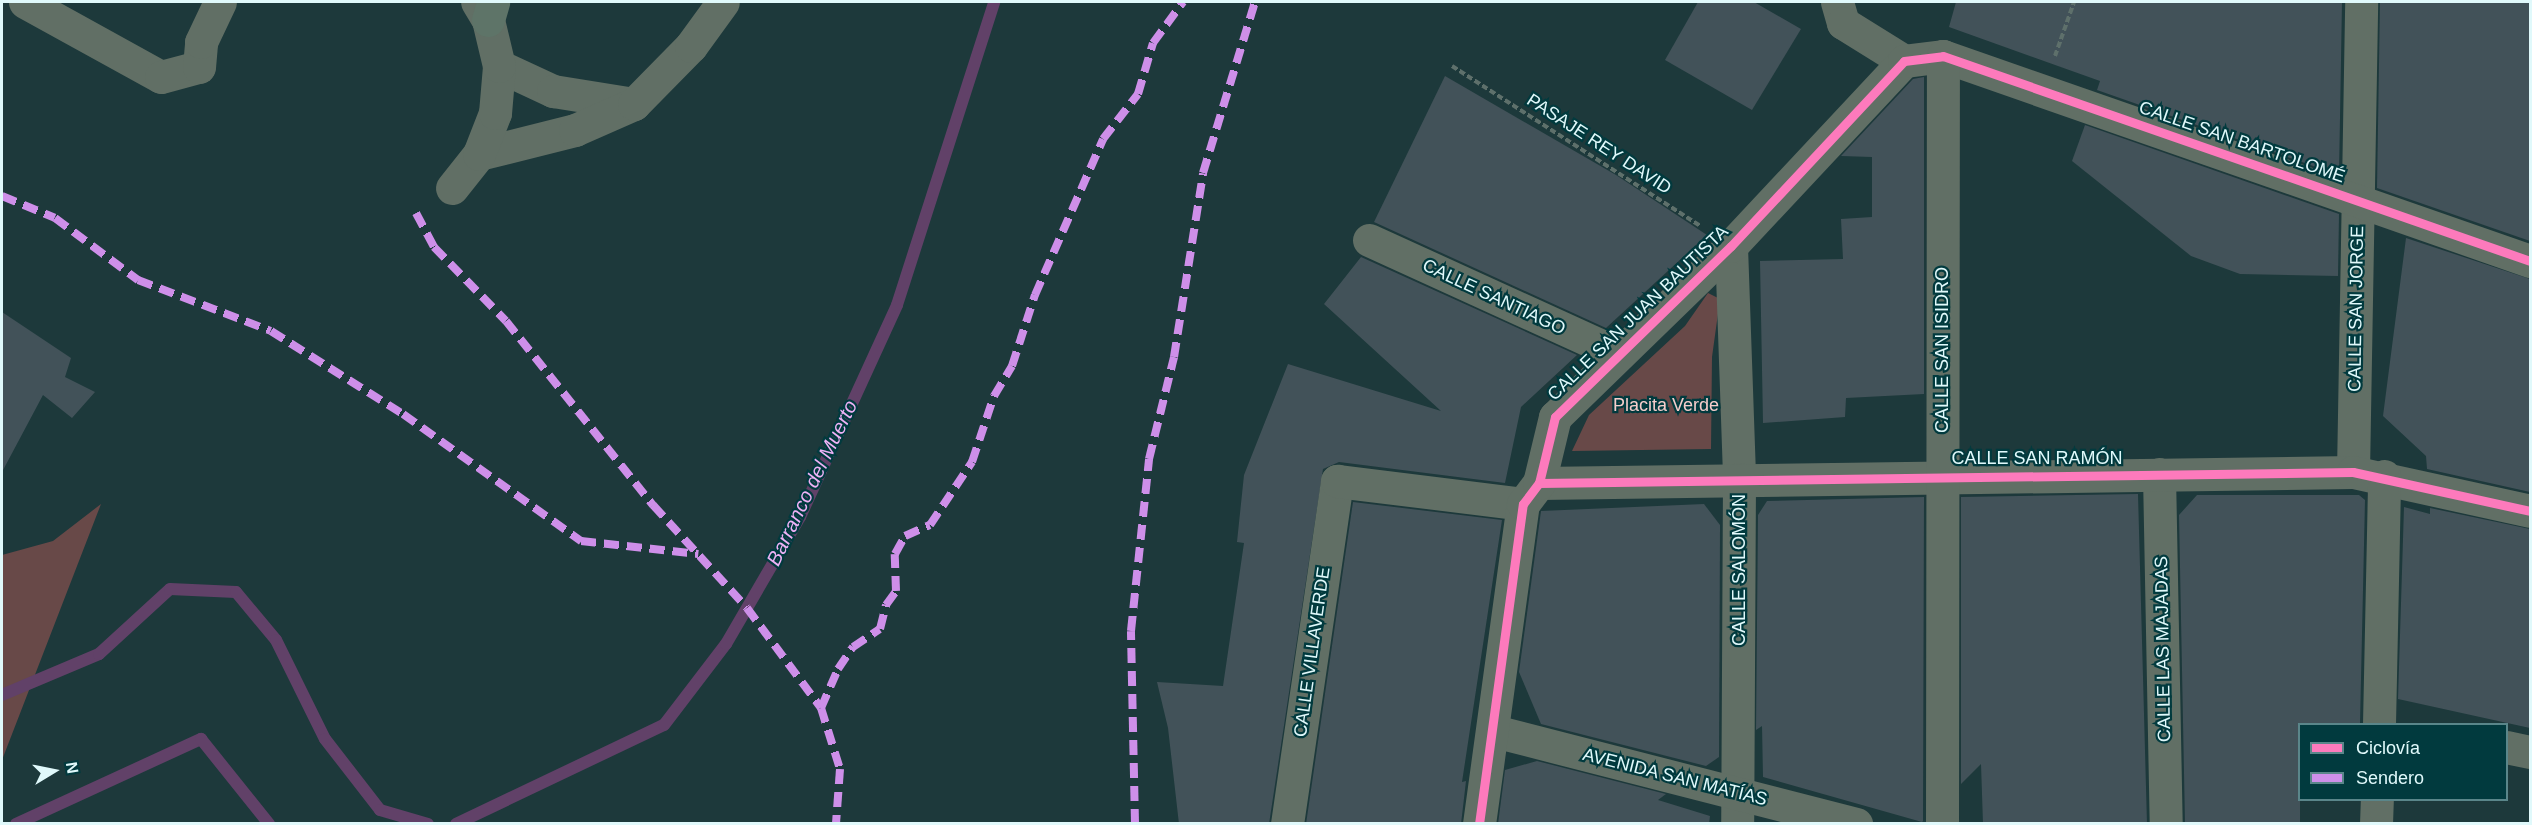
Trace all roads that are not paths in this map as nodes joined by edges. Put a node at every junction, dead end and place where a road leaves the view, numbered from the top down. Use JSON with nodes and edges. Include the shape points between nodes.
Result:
{"nodes":[{"id":1,"x":26,"y":2,"type":"edge"},
{"id":2,"x":723,"y":2,"type":"edge"},
{"id":3,"x":1837,"y":2,"type":"edge"},
{"id":4,"x":2361,"y":2,"type":"edge"},
{"id":5,"x":213,"y":5,"type":"edge"},
{"id":6,"x":486,"y":8,"type":"edge"},
{"id":7,"x":1943,"y":56,"type":"junction"},
{"id":8,"x":1904,"y":61,"type":"junction"},
{"id":9,"x":499,"y":66,"type":"junction"},
{"id":10,"x":634,"y":104,"type":"junction"},
{"id":11,"x":479,"y":154,"type":"junction"},
{"id":12,"x":452,"y":188,"type":"dead end"},
{"id":13,"x":2357,"y":199,"type":"junction"},
{"id":14,"x":1369,"y":240,"type":"dead end"},
{"id":15,"x":1731,"y":246,"type":"junction"},
{"id":16,"x":2530,"y":261,"type":"edge"},
{"id":17,"x":1618,"y":354,"type":"junction"},
{"id":18,"x":2159,"y":474,"type":"junction"},
{"id":19,"x":2369,"y":474,"type":"junction"},
{"id":20,"x":1942,"y":475,"type":"junction"},
{"id":21,"x":1739,"y":479,"type":"junction"},
{"id":22,"x":1337,"y":481,"type":"joint"},
{"id":23,"x":1531,"y":493,"type":"junction"},
{"id":24,"x":2530,"y":511,"type":"edge"},
{"id":25,"x":2387,"y":723,"type":"edge"},
{"id":26,"x":1494,"y":731,"type":"junction"},
{"id":27,"x":2508,"y":747,"type":"edge"},
{"id":28,"x":2530,"y":752,"type":"edge"},
{"id":29,"x":2377,"y":801,"type":"edge"},
{"id":30,"x":1738,"y":809,"type":"edge"},
{"id":31,"x":1287,"y":824,"type":"edge"},
{"id":32,"x":1479,"y":824,"type":"edge"},
{"id":33,"x":1856,"y":824,"type":"edge"},
{"id":34,"x":1942,"y":824,"type":"edge"},
{"id":35,"x":2166,"y":824,"type":"edge"},
{"id":36,"x":2376,"y":824,"type":"edge"}],
"edges":[{"from":1,"to":5,"type":"street","via":[[161,77],[198,67]]},
{"from":2,"to":10,"type":"street","via":[[691,46]]},
{"from":3,"to":8,"type":"street","via":[[1843,23]]},
{"from":4,"to":13,"type":"street","name":"CALLE SAN JORGE"},
{"from":6,"to":9,"type":"street"},
{"from":7,"to":8,"type":"street"},
{"from":7,"to":13,"type":"street","name":"CALLE SAN BARTOLOMÉ"},
{"from":7,"to":20,"type":"street","name":"CALLE SAN ISIDRO"},
{"from":8,"to":15,"type":"street","name":"CALLE SAN JUAN BAUTISTA"},
{"from":9,"to":10,"type":"street","via":[[553,91]]},
{"from":9,"to":11,"type":"street","via":[[495,113]]},
{"from":10,"to":11,"type":"street","via":[[575,130]]},
{"from":11,"to":12,"type":"street"},
{"from":13,"to":16,"type":"street","name":"CALLE SAN BARTOLOMÉ"},
{"from":13,"to":19,"type":"street","name":"CALLE SAN JORGE"},
{"from":14,"to":17,"type":"street","name":"CALLE SANTIAGO"},
{"from":15,"to":17,"type":"street","name":"CALLE SAN JUAN BAUTISTA"},
{"from":15,"to":21,"type":"street","name":"CALLE SALOMÓN"},
{"from":17,"to":23,"type":"street","name":"CALLE SAN JUAN BAUTISTA","via":[[1555,417]]},
{"from":18,"to":19,"type":"street","name":"CALLE SAN RAMÓN"},
{"from":18,"to":20,"type":"street","name":"CALLE SAN RAMÓN"},
{"from":18,"to":35,"type":"street","name":"CALLE LAS MAJADAS"},
{"from":19,"to":24,"type":"street","name":"CALLE SAN RAMÓN"},
{"from":19,"to":25,"type":"street","name":"CALLE SAN JORGE"},
{"from":20,"to":21,"type":"street","name":"CALLE SAN RAMÓN"},
{"from":20,"to":34,"type":"street","name":"CALLE SAN ISIDRO"},
{"from":21,"to":23,"type":"street","name":"CALLE SAN RAMÓN"},
{"from":21,"to":30,"type":"street","name":"CALLE SALOMÓN"},
{"from":22,"to":23,"type":"street","name":"CALLE SAN RAMÓN"},
{"from":22,"to":31,"type":"street","name":"CALLE VILLAVERDE"},
{"from":23,"to":26,"type":"street","name":"CALLE SAN JUAN BAUTISTA"},
{"from":26,"to":30,"type":"street","name":"AVENIDA SAN MATÍAS"},
{"from":26,"to":32,"type":"street","name":"CALLE SAN JUAN BAUTISTA"},
{"from":27,"to":28,"type":"street"},
{"from":29,"to":36,"type":"street"},
{"from":30,"to":33,"type":"street","name":"AVENIDA SAN MATÍAS"}]}
